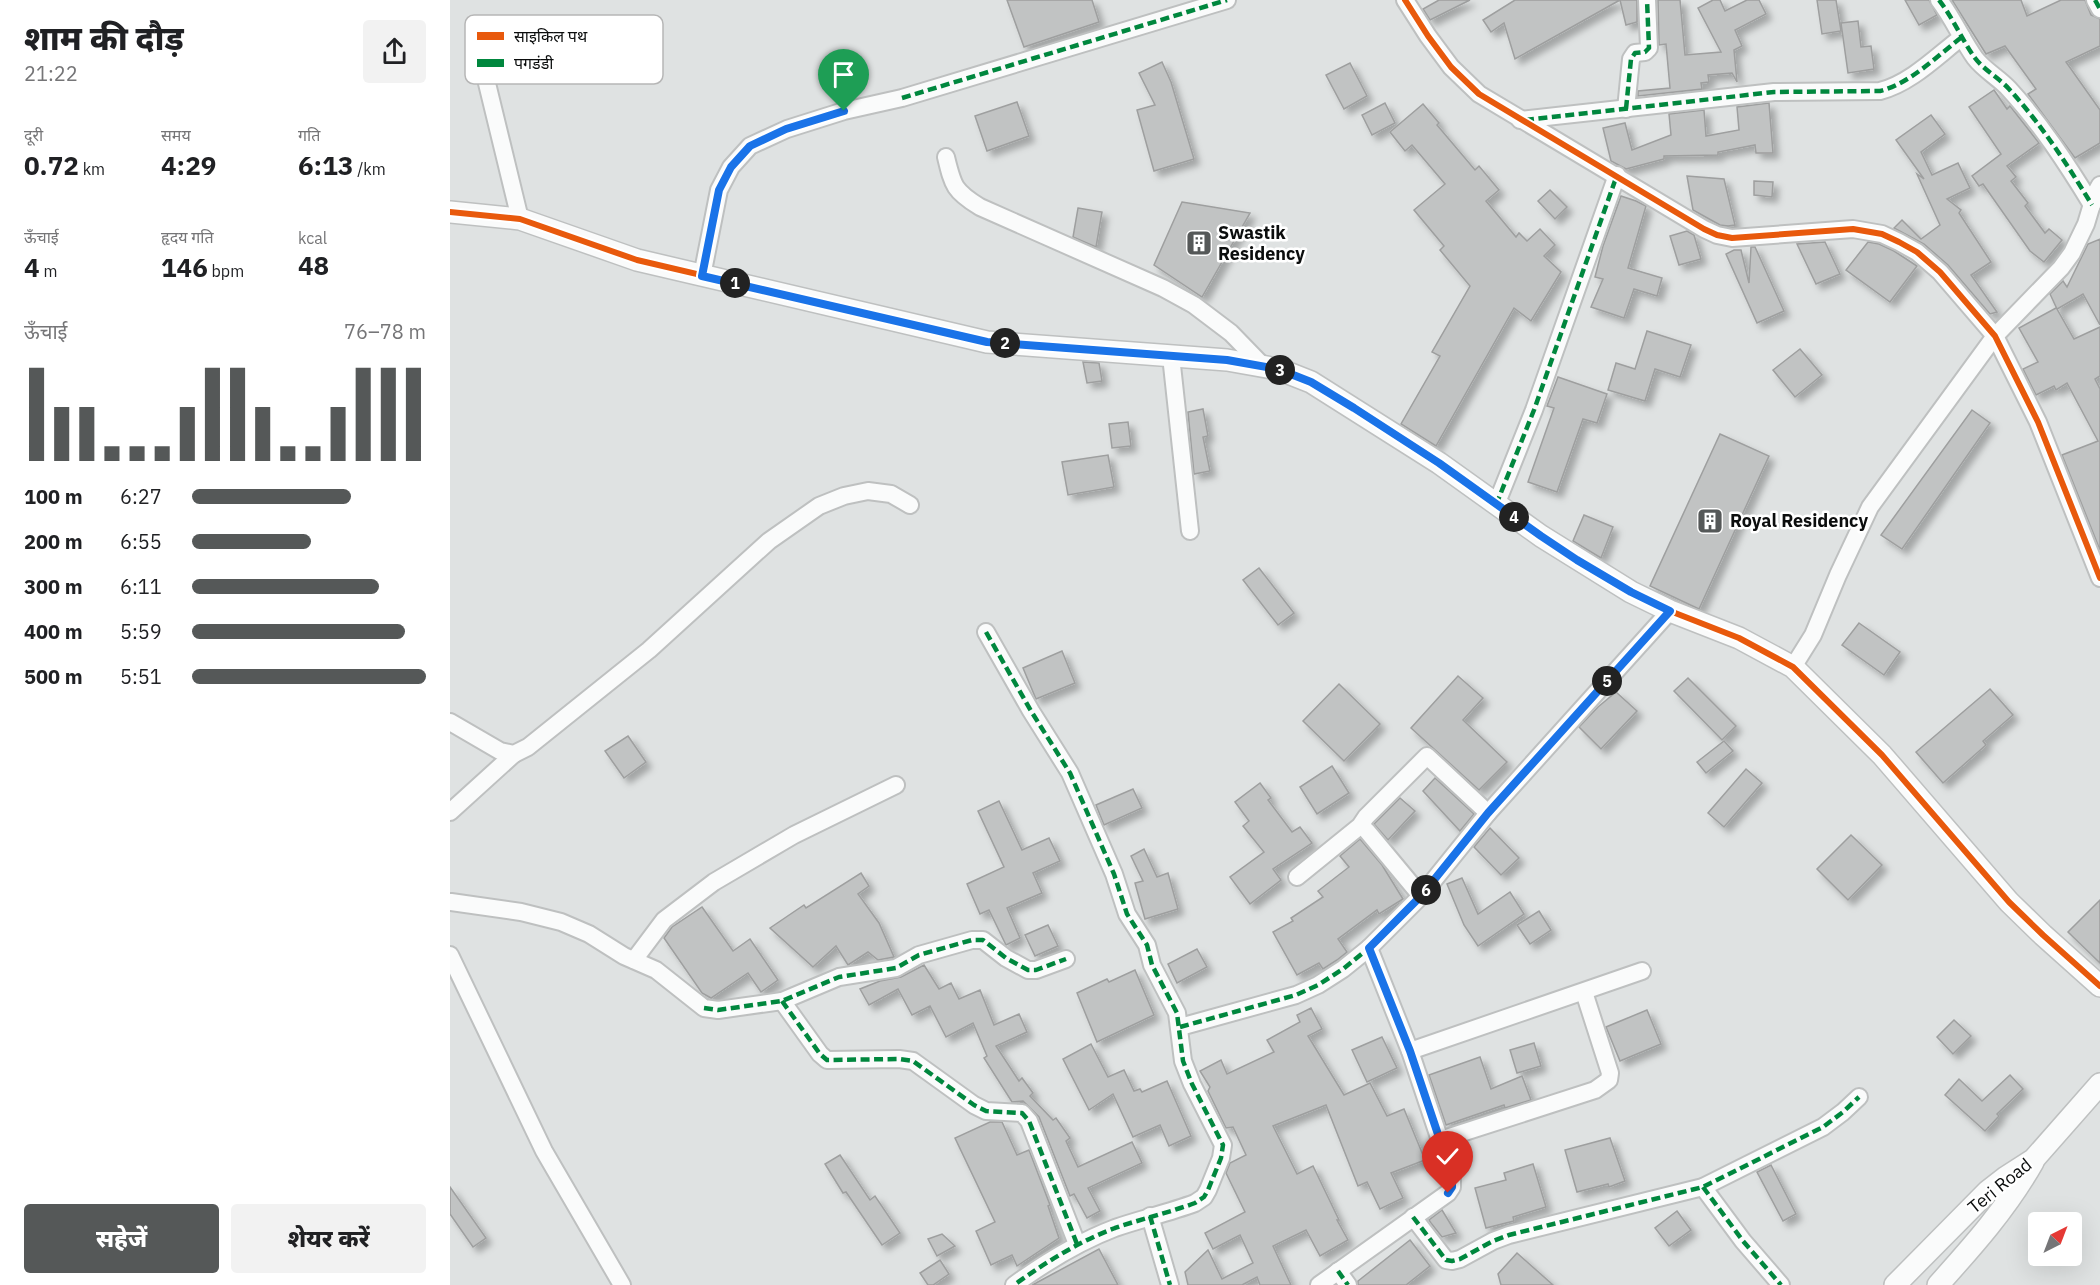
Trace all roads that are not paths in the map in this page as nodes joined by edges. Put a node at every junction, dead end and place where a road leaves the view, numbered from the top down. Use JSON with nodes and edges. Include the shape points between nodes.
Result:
{"nodes":[{"id":1,"x":1227,"y":0,"type":"edge"},
{"id":2,"x":1405,"y":0,"type":"edge"},
{"id":3,"x":1647,"y":0,"type":"edge"},
{"id":4,"x":1939,"y":0,"type":"edge"},
{"id":5,"x":2095,"y":0,"type":"edge"},
{"id":6,"x":2100,"y":9,"type":"edge"},
{"id":7,"x":1962,"y":37,"type":"junction"},
{"id":8,"x":488,"y":84,"type":"edge"},
{"id":9,"x":1626,"y":109,"type":"junction"},
{"id":10,"x":1520,"y":120,"type":"junction"},
{"id":11,"x":946,"y":157,"type":"dead end"},
{"id":12,"x":1617,"y":175,"type":"junction"},
{"id":13,"x":2100,"y":185,"type":"edge"},
{"id":14,"x":2092,"y":205,"type":"junction"},
{"id":15,"x":450,"y":212,"type":"edge"},
{"id":16,"x":520,"y":219,"type":"junction"},
{"id":17,"x":702,"y":276,"type":"junction"},
{"id":18,"x":1995,"y":336,"type":"junction"},
{"id":19,"x":1171,"y":356,"type":"junction"},
{"id":20,"x":1264,"y":367,"type":"junction"},
{"id":21,"x":910,"y":505,"type":"dead end"},
{"id":22,"x":1496,"y":505,"type":"junction"},
{"id":23,"x":1190,"y":531,"type":"dead end"},
{"id":24,"x":2100,"y":578,"type":"edge"},
{"id":25,"x":1670,"y":611,"type":"junction"},
{"id":26,"x":986,"y":632,"type":"dead end"},
{"id":27,"x":1793,"y":667,"type":"junction"},
{"id":28,"x":450,"y":722,"type":"edge"},
{"id":29,"x":514,"y":754,"type":"junction"},
{"id":30,"x":896,"y":785,"type":"dead end"},
{"id":31,"x":450,"y":812,"type":"edge"},
{"id":32,"x":1488,"y":813,"type":"junction"},
{"id":33,"x":1366,"y":831,"type":"dead end"},
{"id":34,"x":1297,"y":877,"type":"dead end"},
{"id":35,"x":1421,"y":896,"type":"junction"},
{"id":36,"x":450,"y":902,"type":"edge"},
{"id":37,"x":1369,"y":948,"type":"junction"},
{"id":38,"x":450,"y":955,"type":"edge"},
{"id":39,"x":1066,"y":959,"type":"dead end"},
{"id":40,"x":634,"y":960,"type":"junction"},
{"id":41,"x":1642,"y":971,"type":"dead end"},
{"id":42,"x":2100,"y":986,"type":"edge"},
{"id":43,"x":1584,"y":992,"type":"junction"},
{"id":44,"x":782,"y":1001,"type":"junction"},
{"id":45,"x":1179,"y":1027,"type":"junction"},
{"id":46,"x":1410,"y":1051,"type":"junction"},
{"id":47,"x":2100,"y":1084,"type":"edge"},
{"id":48,"x":1859,"y":1097,"type":"dead end"},
{"id":49,"x":1440,"y":1140,"type":"junction"},
{"id":50,"x":2034,"y":1159,"type":"junction"},
{"id":51,"x":1703,"y":1187,"type":"junction"},
{"id":52,"x":1150,"y":1216,"type":"junction"},
{"id":53,"x":1413,"y":1217,"type":"junction"},
{"id":54,"x":1077,"y":1244,"type":"junction"},
{"id":55,"x":1338,"y":1271,"type":"junction"},
{"id":56,"x":622,"y":1285,"type":"edge"},
{"id":57,"x":1014,"y":1285,"type":"edge"},
{"id":58,"x":1170,"y":1285,"type":"edge"},
{"id":59,"x":1319,"y":1285,"type":"edge"},
{"id":60,"x":1348,"y":1285,"type":"edge"},
{"id":61,"x":1781,"y":1285,"type":"edge"},
{"id":62,"x":1895,"y":1285,"type":"edge"},
{"id":63,"x":1938,"y":1285,"type":"edge"}],
"edges":[{"from":1,"to":17,"type":"street","via":[[902,98],[844,111],[786,129],[750,146],[731,167],[719,190]]},
{"from":2,"to":10,"type":"street","via":[[1451,67],[1479,94]]},
{"from":3,"to":9,"type":"street","via":[[1649,48],[1632,56]]},
{"from":4,"to":7,"type":"street"},
{"from":5,"to":6,"type":"street"},
{"from":7,"to":9,"type":"street","via":[[1907,78],[1880,91],[1774,92]]},
{"from":7,"to":14,"type":"street","via":[[1976,59],[2043,131]]},
{"from":8,"to":16,"type":"street"},
{"from":9,"to":10,"type":"street"},
{"from":10,"to":12,"type":"street"},
{"from":11,"to":20,"type":"street","via":[[952,181],[961,195],[1194,305],[1231,333]]},
{"from":12,"to":18,"type":"street","via":[[1717,236],[1853,229],[1882,234],[1917,252],[1940,272]]},
{"from":12,"to":22,"type":"street"},
{"from":13,"to":14,"type":"street"},
{"from":14,"to":18,"type":"street","via":[[2072,253],[2061,268]]},
{"from":15,"to":16,"type":"street"},
{"from":16,"to":17,"type":"street","via":[[637,261]]},
{"from":17,"to":19,"type":"street","via":[[987,342]]},
{"from":18,"to":24,"type":"street","via":[[2038,422]]},
{"from":18,"to":27,"type":"street","via":[[1870,507],[1814,635]]},
{"from":19,"to":20,"type":"street"},
{"from":19,"to":23,"type":"street"},
{"from":20,"to":22,"type":"street","via":[[1311,382],[1439,463]]},
{"from":21,"to":29,"type":"street","via":[[891,494],[868,491],[819,506],[769,541],[582,705]]},
{"from":22,"to":25,"type":"street","via":[[1577,560]]},
{"from":25,"to":27,"type":"street","via":[[1740,638]]},
{"from":25,"to":32,"type":"street"},
{"from":26,"to":45,"type":"street","via":[[1078,788],[1114,874],[1126,914],[1147,945],[1152,965],[1177,1013]]},
{"from":27,"to":42,"type":"street","via":[[1882,755],[2009,902]]},
{"from":28,"to":29,"type":"street","via":[[500,751]]},
{"from":29,"to":31,"type":"street"},
{"from":30,"to":40,"type":"street","via":[[794,835],[714,882],[664,920]]},
{"from":32,"to":34,"type":"street","via":[[1426,756],[1360,826]]},
{"from":32,"to":35,"type":"street"},
{"from":33,"to":35,"type":"street"},
{"from":35,"to":37,"type":"street"},
{"from":36,"to":40,"type":"street","via":[[561,922]]},
{"from":37,"to":45,"type":"street","via":[[1343,969],[1296,995]]},
{"from":37,"to":46,"type":"street"},
{"from":38,"to":56,"type":"street","via":[[544,1151]]},
{"from":39,"to":44,"type":"street","via":[[1028,970],[983,940],[972,940],[919,955],[896,968],[839,977]]},
{"from":40,"to":44,"type":"street","via":[[667,977],[704,1008],[718,1010]]},
{"from":41,"to":43,"type":"street"},
{"from":43,"to":46,"type":"street"},
{"from":43,"to":49,"type":"street","via":[[1609,1080],[1595,1089]]},
{"from":44,"to":54,"type":"street","via":[[827,1060],[913,1061],[986,1111],[1022,1113],[1029,1121]]},
{"from":45,"to":52,"type":"street","via":[[1183,1061],[1223,1145],[1204,1197],[1183,1208]]},
{"from":46,"to":49,"type":"street"},
{"from":47,"to":50,"type":"street","name":"Teri Road"},
{"from":48,"to":51,"type":"street","via":[[1823,1126]]},
{"from":49,"to":53,"type":"street","via":[[1452,1187]]},
{"from":50,"to":62,"type":"street","name":"Teri Road","via":[[1988,1191]]},
{"from":50,"to":63,"type":"street","via":[[2018,1190]]},
{"from":51,"to":53,"type":"street","via":[[1509,1235],[1452,1261],[1446,1260]]},
{"from":51,"to":61,"type":"street"},
{"from":52,"to":54,"type":"street"},
{"from":52,"to":58,"type":"street"},
{"from":53,"to":55,"type":"street"},
{"from":54,"to":57,"type":"street"},
{"from":55,"to":59,"type":"street"},
{"from":55,"to":60,"type":"street"}]}
